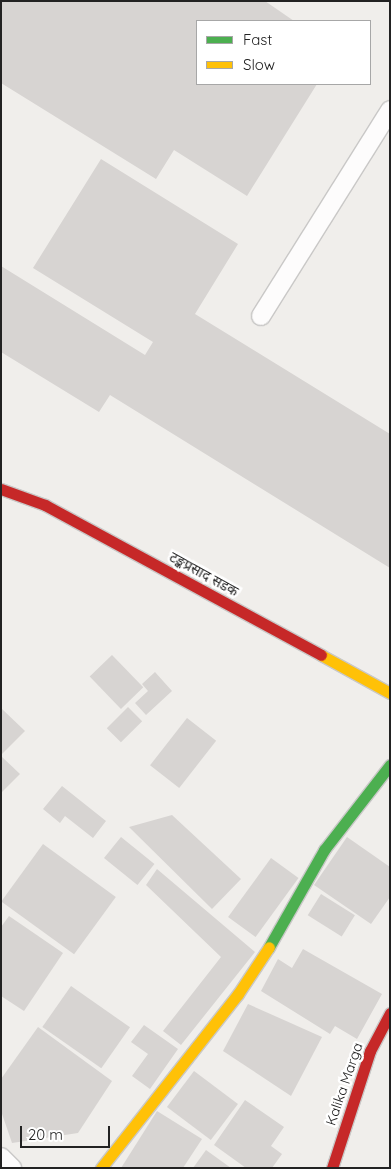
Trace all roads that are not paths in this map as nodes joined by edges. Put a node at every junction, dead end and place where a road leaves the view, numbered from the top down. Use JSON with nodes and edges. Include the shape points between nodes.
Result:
{"nodes":[{"id":1,"x":390,"y":110,"type":"edge"},
{"id":2,"x":261,"y":316,"type":"dead end"},
{"id":3,"x":1,"y":489,"type":"edge"},
{"id":4,"x":390,"y":693,"type":"edge"},
{"id":5,"x":390,"y":765,"type":"edge"},
{"id":6,"x":390,"y":1013,"type":"edge"},
{"id":7,"x":1,"y":1157,"type":"edge"},
{"id":8,"x":12,"y":1168,"type":"edge"},
{"id":9,"x":101,"y":1168,"type":"edge"},
{"id":10,"x":332,"y":1168,"type":"edge"}],
"edges":[{"from":1,"to":2,"type":"lane"},
{"from":3,"to":4,"type":"street","name":"टङ्कप्रसाद सडक","via":[[45,506],[103,536]]},
{"from":5,"to":9,"type":"street","via":[[324,850],[278,934],[238,994]]},
{"from":6,"to":10,"type":"street","name":"Kalika Marga","via":[[370,1051]]},
{"from":7,"to":8,"type":"lane"}]}
